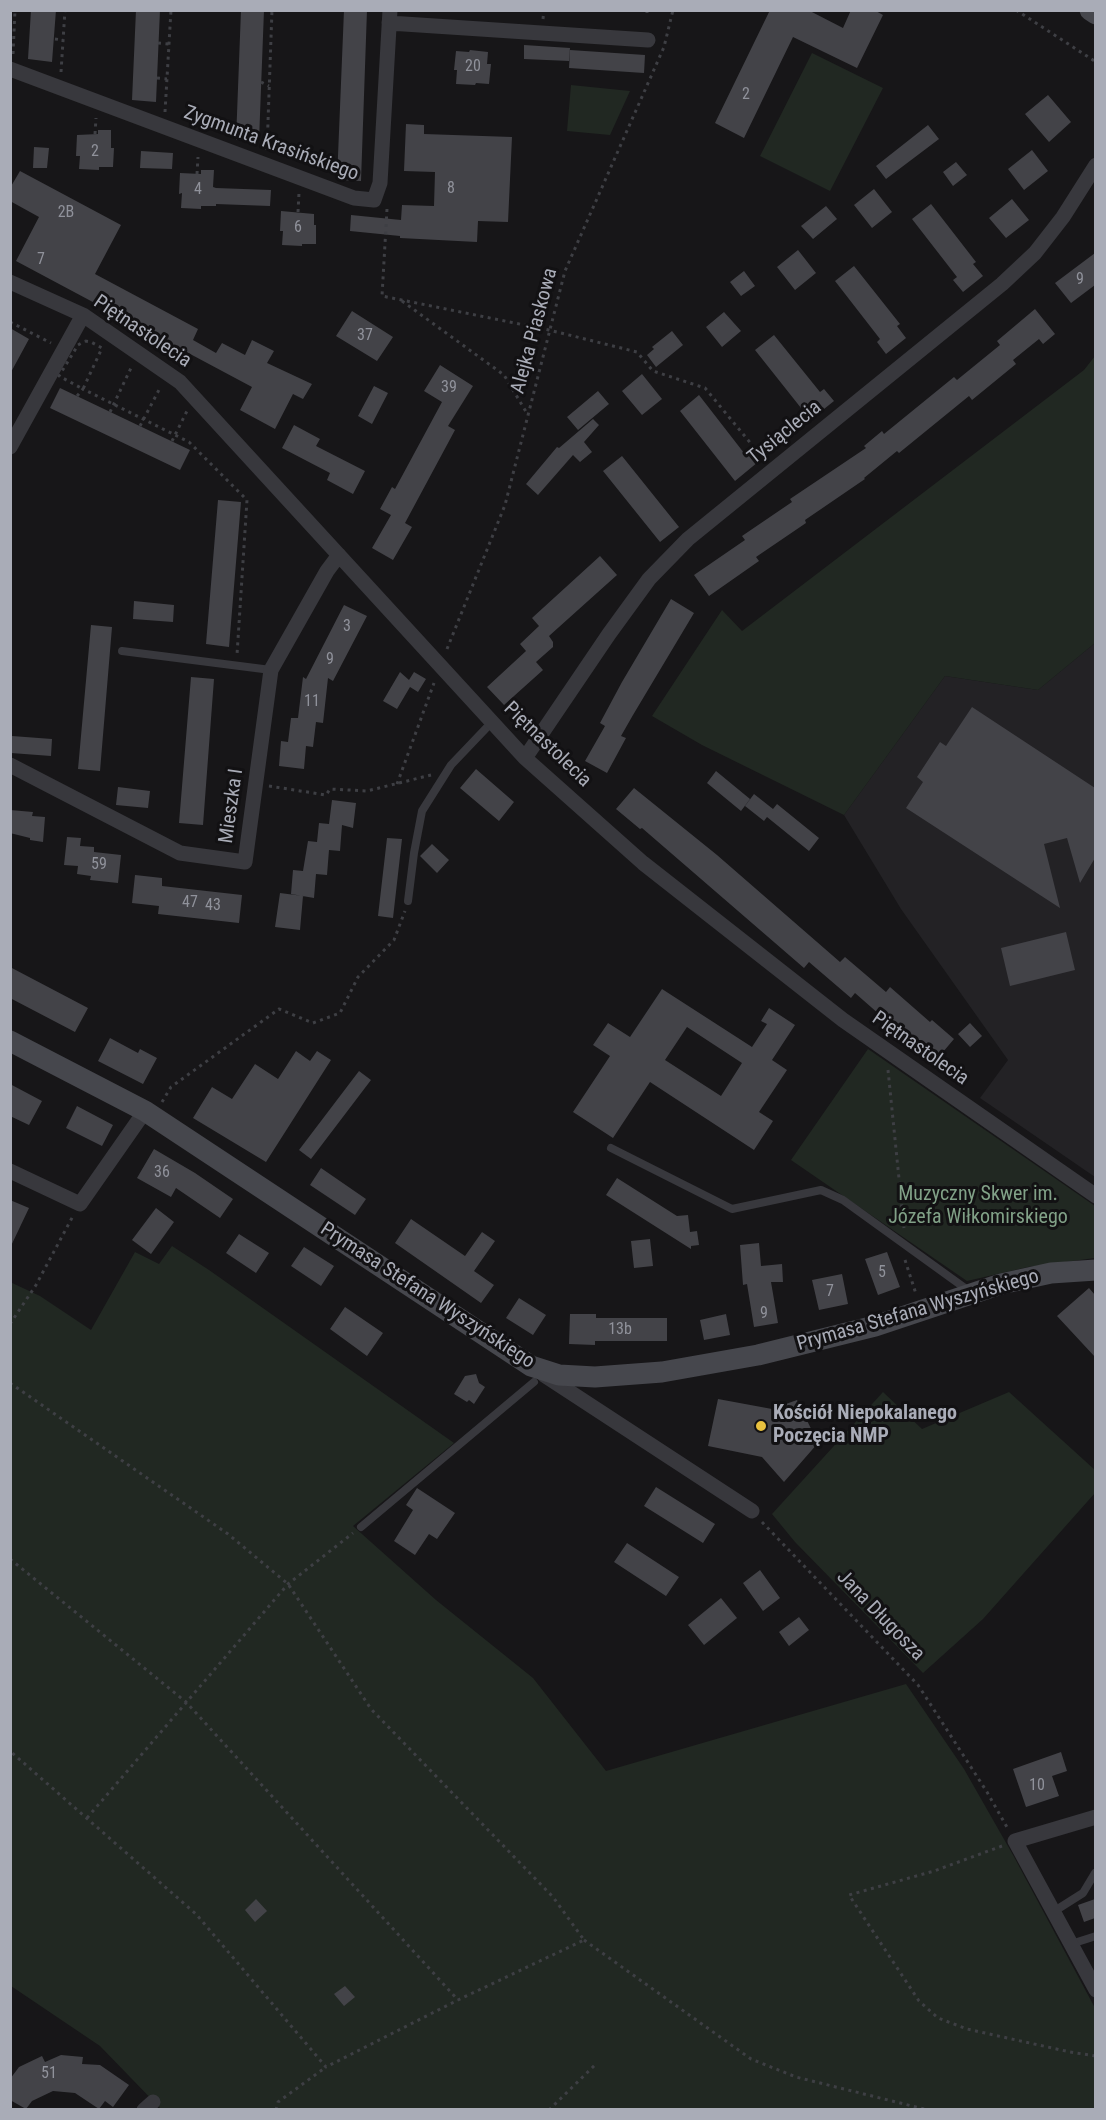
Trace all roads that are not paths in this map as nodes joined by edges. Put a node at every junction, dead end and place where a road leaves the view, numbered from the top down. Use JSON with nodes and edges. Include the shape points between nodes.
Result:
{"nodes":[{"id":1,"x":1090,"y":10,"type":"edge"},
{"id":2,"x":1095,"y":14,"type":"edge"},
{"id":3,"x":390,"y":17,"type":"edge"},
{"id":4,"x":648,"y":40,"type":"dead end"},
{"id":5,"x":11,"y":66,"type":"edge"},
{"id":6,"x":1095,"y":165,"type":"edge"},
{"id":7,"x":10,"y":282,"type":"edge"},
{"id":8,"x":83,"y":315,"type":"junction"},
{"id":9,"x":10,"y":447,"type":"edge"},
{"id":10,"x":339,"y":555,"type":"junction"},
{"id":11,"x":122,"y":651,"type":"dead end"},
{"id":12,"x":271,"y":670,"type":"junction"},
{"id":13,"x":492,"y":722,"type":"junction"},
{"id":14,"x":525,"y":758,"type":"junction"},
{"id":15,"x":10,"y":765,"type":"edge"},
{"id":16,"x":408,"y":901,"type":"road end"},
{"id":17,"x":10,"y":1041,"type":"edge"},
{"id":18,"x":149,"y":1114,"type":"junction"},
{"id":19,"x":611,"y":1148,"type":"dead end"},
{"id":20,"x":10,"y":1171,"type":"edge"},
{"id":21,"x":1095,"y":1196,"type":"edge"},
{"id":22,"x":1095,"y":1270,"type":"edge"},
{"id":23,"x":972,"y":1293,"type":"junction"},
{"id":24,"x":532,"y":1374,"type":"junction"},
{"id":25,"x":752,"y":1511,"type":"road end"},
{"id":26,"x":361,"y":1527,"type":"road end"},
{"id":27,"x":1095,"y":1817,"type":"edge"},
{"id":28,"x":1095,"y":1873,"type":"edge"},
{"id":29,"x":1053,"y":1912,"type":"junction"},
{"id":30,"x":1095,"y":1936,"type":"edge"},
{"id":31,"x":1071,"y":1944,"type":"junction"},
{"id":32,"x":1095,"y":1990,"type":"edge"}],
"edges":[{"from":1,"to":2,"type":"street"},
{"from":3,"to":4,"type":"street"},
{"from":3,"to":5,"type":"street","name":"Zygmunta Krasińskiego","via":[[380,183],[374,200],[354,198]]},
{"from":6,"to":14,"type":"street","name":"Tysiąclecia","via":[[1035,253],[1002,284],[688,539],[649,579]]},
{"from":7,"to":8,"type":"street","name":"Piętnastolecia"},
{"from":8,"to":9,"type":"street","via":[[68,352]]},
{"from":8,"to":10,"type":"street","name":"Piętnastolecia","via":[[180,382]]},
{"from":10,"to":12,"type":"street","name":"Mieszka I"},
{"from":10,"to":13,"type":"street","name":"Piętnastolecia"},
{"from":11,"to":12,"type":"lane"},
{"from":12,"to":15,"type":"street","name":"Mieszka I","via":[[245,862],[180,853]]},
{"from":13,"to":14,"type":"street","name":"Piętnastolecia"},
{"from":13,"to":16,"type":"lane","via":[[447,771],[422,812]]},
{"from":14,"to":21,"type":"street","name":"Piętnastolecia","via":[[643,863],[843,1020]]},
{"from":17,"to":18,"type":"street","name":"Prymasa Stefana Wyszyńskiego"},
{"from":18,"to":20,"type":"street","via":[[80,1204]]},
{"from":18,"to":24,"type":"street","name":"Prymasa Stefana Wyszyńskiego"},
{"from":19,"to":23,"type":"lane","via":[[732,1209],[821,1190],[843,1200]]},
{"from":22,"to":23,"type":"street","name":"Prymasa Stefana Wyszyńskiego","via":[[1051,1273]]},
{"from":23,"to":24,"type":"street","name":"Prymasa Stefana Wyszyńskiego","via":[[875,1326],[758,1355],[662,1372],[594,1377]]},
{"from":24,"to":25,"type":"street"},
{"from":24,"to":26,"type":"lane"},
{"from":27,"to":29,"type":"street","via":[[1015,1841]]},
{"from":28,"to":29,"type":"lane","via":[[1083,1893]]},
{"from":29,"to":31,"type":"street"},
{"from":30,"to":31,"type":"lane"},
{"from":31,"to":32,"type":"street"}]}
